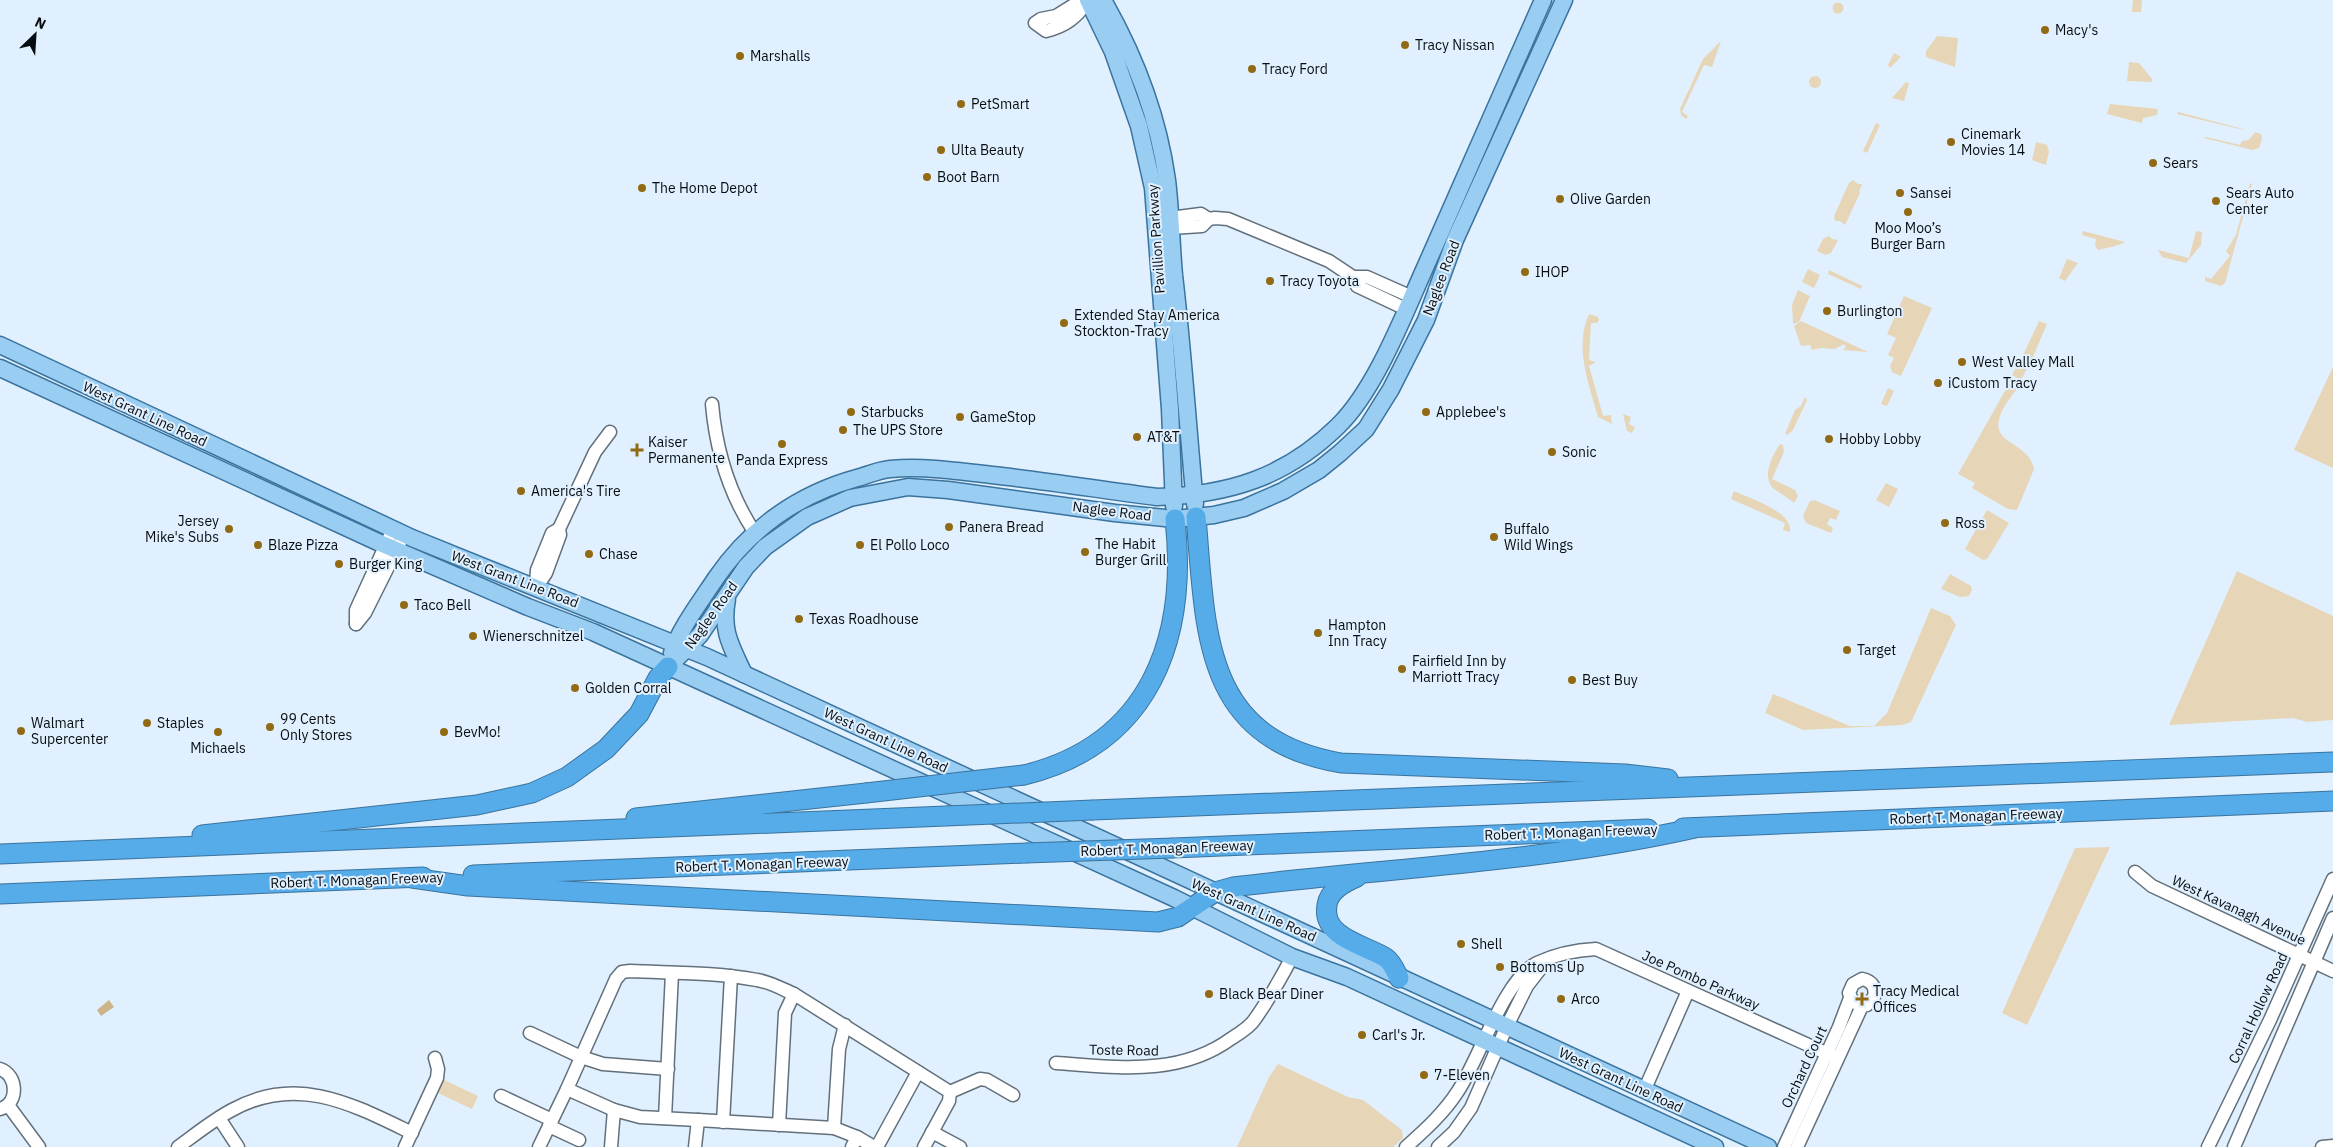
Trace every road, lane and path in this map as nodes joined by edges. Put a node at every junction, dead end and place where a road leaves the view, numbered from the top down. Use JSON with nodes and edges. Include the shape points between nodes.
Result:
{"nodes":[{"id":1,"x":1088,"y":0,"type":"edge"},
{"id":2,"x":1103,"y":0,"type":"edge"},
{"id":3,"x":1543,"y":0,"type":"edge"},
{"id":4,"x":1564,"y":0,"type":"edge"},
{"id":5,"x":1170,"y":223,"type":"junction"},
{"id":6,"x":1409,"y":303,"type":"junction"},
{"id":7,"x":0,"y":345,"type":"edge"},
{"id":8,"x":0,"y":368,"type":"edge"},
{"id":9,"x":712,"y":404,"type":"dead end"},
{"id":10,"x":610,"y":432,"type":"dead end"},
{"id":11,"x":1194,"y":494,"type":"junction"},
{"id":12,"x":1174,"y":496,"type":"junction"},
{"id":13,"x":1196,"y":517,"type":"junction"},
{"id":14,"x":1175,"y":519,"type":"junction"},
{"id":15,"x":399,"y":532,"type":"junction"},
{"id":16,"x":755,"y":533,"type":"junction"},
{"id":17,"x":392,"y":548,"type":"junction"},
{"id":18,"x":536,"y":588,"type":"junction"},
{"id":19,"x":728,"y":592,"type":"junction"},
{"id":20,"x":681,"y":646,"type":"junction"},
{"id":21,"x":668,"y":667,"type":"junction"},
{"id":22,"x":744,"y":674,"type":"junction"},
{"id":23,"x":2333,"y":762,"type":"edge"},
{"id":24,"x":1701,"y":787,"type":"junction"},
{"id":25,"x":2333,"y":801,"type":"edge"},
{"id":26,"x":1695,"y":828,"type":"junction"},
{"id":27,"x":585,"y":831,"type":"junction"},
{"id":28,"x":147,"y":848,"type":"junction"},
{"id":29,"x":0,"y":854,"type":"edge"},
{"id":30,"x":2135,"y":872,"type":"dead end"},
{"id":31,"x":1364,"y":874,"type":"junction"},
{"id":32,"x":412,"y":878,"type":"junction"},
{"id":33,"x":2333,"y":879,"type":"edge"},
{"id":34,"x":1215,"y":892,"type":"junction"},
{"id":35,"x":0,"y":894,"type":"edge"},
{"id":36,"x":1192,"y":908,"type":"junction"},
{"id":37,"x":2333,"y":918,"type":"edge"},
{"id":38,"x":1334,"y":947,"type":"junction"},
{"id":39,"x":2300,"y":955,"type":"junction"},
{"id":40,"x":1292,"y":956,"type":"junction"},
{"id":41,"x":2313,"y":962,"type":"junction"},
{"id":42,"x":2333,"y":971,"type":"edge"},
{"id":43,"x":672,"y":973,"type":"junction"},
{"id":44,"x":731,"y":976,"type":"junction"},
{"id":45,"x":1399,"y":978,"type":"junction"},
{"id":46,"x":1688,"y":990,"type":"junction"},
{"id":47,"x":794,"y":994,"type":"junction"},
{"id":48,"x":1850,"y":998,"type":"junction"},
{"id":49,"x":1862,"y":1006,"type":"junction"},
{"id":50,"x":1501,"y":1024,"type":"junction"},
{"id":51,"x":845,"y":1025,"type":"junction"},
{"id":52,"x":530,"y":1033,"type":"dead end"},
{"id":53,"x":1484,"y":1040,"type":"junction"},
{"id":54,"x":1499,"y":1047,"type":"junction"},
{"id":55,"x":1832,"y":1056,"type":"junction"},
{"id":56,"x":581,"y":1057,"type":"junction"},
{"id":57,"x":435,"y":1058,"type":"dead end"},
{"id":58,"x":1056,"y":1063,"type":"dead end"},
{"id":59,"x":0,"y":1069,"type":"edge"},
{"id":60,"x":668,"y":1069,"type":"junction"},
{"id":61,"x":918,"y":1072,"type":"junction"},
{"id":62,"x":567,"y":1089,"type":"junction"},
{"id":63,"x":1644,"y":1091,"type":"junction"},
{"id":64,"x":950,"y":1092,"type":"junction"},
{"id":65,"x":1013,"y":1095,"type":"dead end"},
{"id":66,"x":501,"y":1096,"type":"dead end"},
{"id":67,"x":4,"y":1107,"type":"edge"},
{"id":68,"x":614,"y":1110,"type":"junction"},
{"id":69,"x":219,"y":1118,"type":"junction"},
{"id":70,"x":666,"y":1118,"type":"junction"},
{"id":71,"x":698,"y":1120,"type":"junction"},
{"id":72,"x":723,"y":1122,"type":"junction"},
{"id":73,"x":551,"y":1123,"type":"junction"},
{"id":74,"x":779,"y":1125,"type":"junction"},
{"id":75,"x":834,"y":1128,"type":"junction"},
{"id":76,"x":932,"y":1132,"type":"junction"},
{"id":77,"x":412,"y":1133,"type":"junction"},
{"id":78,"x":579,"y":1140,"type":"dead end"},
{"id":79,"x":854,"y":1142,"type":"edge"},
{"id":80,"x":2333,"y":1146,"type":"edge"},
{"id":81,"x":39,"y":1147,"type":"edge"},
{"id":82,"x":178,"y":1147,"type":"edge"},
{"id":83,"x":238,"y":1147,"type":"edge"},
{"id":84,"x":405,"y":1147,"type":"edge"},
{"id":85,"x":539,"y":1147,"type":"edge"},
{"id":86,"x":611,"y":1147,"type":"edge"},
{"id":87,"x":695,"y":1147,"type":"edge"},
{"id":88,"x":876,"y":1147,"type":"edge"},
{"id":89,"x":924,"y":1147,"type":"edge"},
{"id":90,"x":960,"y":1147,"type":"edge"},
{"id":91,"x":1406,"y":1147,"type":"edge"},
{"id":92,"x":1438,"y":1147,"type":"edge"},
{"id":93,"x":1715,"y":1147,"type":"edge"},
{"id":94,"x":1768,"y":1147,"type":"edge"},
{"id":95,"x":1784,"y":1147,"type":"edge"},
{"id":96,"x":1798,"y":1147,"type":"edge"},
{"id":97,"x":2208,"y":1147,"type":"edge"},
{"id":98,"x":2234,"y":1147,"type":"edge"},
{"id":99,"x":2322,"y":1147,"type":"edge"}],
"edges":[{"from":1,"to":12,"type":"main road","name":"Pavillion Parkway","via":[[1113,52],[1136,117],[1153,188]]},
{"from":2,"to":5,"type":"main road","name":"Pavillion Parkway","via":[[1139,72],[1154,117],[1167,180]]},
{"from":3,"to":6,"type":"main road","name":"Naglee Road"},
{"from":4,"to":13,"type":"main road","name":"Naglee Road","via":[[1455,240],[1426,320],[1382,407],[1366,429],[1319,470],[1244,508]]},
{"from":5,"to":6,"type":"street","via":[[1202,226],[1209,219],[1228,219],[1328,262],[1353,277],[1367,277]]},
{"from":5,"to":11,"type":"main road","name":"Pavillion Parkway"},
{"from":6,"to":11,"type":"main road","name":"Naglee Road","via":[[1357,404],[1316,446],[1275,471],[1244,484],[1219,492]]},
{"from":7,"to":15,"type":"main road","name":"West Grant Line Road"},
{"from":8,"to":17,"type":"main road","name":"West Grant Line Road"},
{"from":9,"to":16,"type":"street","via":[[726,477],[740,511]]},
{"from":10,"to":18,"type":"street","via":[[595,452],[559,529],[552,533],[537,570]]},
{"from":11,"to":12,"type":"main road","name":"Naglee Road"},
{"from":11,"to":13,"type":"main road","name":"Pavillion Parkway"},
{"from":12,"to":14,"type":"main road","name":"Pavillion Parkway"},
{"from":12,"to":16,"type":"main road","name":"Naglee Road","via":[[1157,497],[933,468],[888,469],[838,483],[803,498]]},
{"from":13,"to":14,"type":"main road","name":"Naglee Road"},
{"from":13,"to":24,"type":"highway","via":[[1206,622],[1217,668],[1247,719],[1284,747],[1341,764],[1625,774],[1664,778]]},
{"from":14,"to":19,"type":"main road","name":"Naglee Road","via":[[948,490],[890,490],[850,498],[807,517],[765,547]]},
{"from":14,"to":27,"type":"highway","bridge":true,"via":[[1174,614],[1164,654],[1153,680],[1135,708],[1097,743],[1054,767],[1024,775],[641,816]]},
{"from":15,"to":17,"type":"street"},
{"from":15,"to":18,"type":"main road","name":"West Grant Line Road"},
{"from":16,"to":20,"type":"main road","name":"Naglee Road","via":[[728,561]]},
{"from":17,"to":17,"type":"street","via":[[356,610],[356,624],[365,613]]},
{"from":17,"to":21,"type":"main road","name":"West Grant Line Road"},
{"from":18,"to":20,"type":"main road","name":"West Grant Line Road"},
{"from":19,"to":20,"type":"main road","name":"Naglee Road","via":[[709,622]]},
{"from":19,"to":22,"type":"main road","via":[[724,628]]},
{"from":20,"to":21,"type":"main road","name":"Naglee Road"},
{"from":20,"to":22,"type":"main road","name":"West Grant Line Road"},
{"from":21,"to":28,"type":"highway","via":[[658,678],[639,714],[612,744],[581,768],[532,793],[477,805],[205,834]]},
{"from":21,"to":36,"type":"main road","name":"West Grant Line Road"},
{"from":22,"to":34,"type":"main road","name":"West Grant Line Road"},
{"from":23,"to":24,"type":"highway"},
{"from":24,"to":27,"type":"highway","bridge":true},
{"from":25,"to":26,"type":"highway","name":"Robert T. Monagan Freeway"},
{"from":26,"to":31,"type":"highway","via":[[1627,842]]},
{"from":26,"to":32,"type":"highway","name":"Robert T. Monagan Freeway","bridge":true},
{"from":27,"to":28,"type":"highway"},
{"from":28,"to":29,"type":"highway"},
{"from":30,"to":39,"type":"street","name":"West Kavanagh Avenue","via":[[2152,886]]},
{"from":31,"to":34,"type":"highway","via":[[1233,886]]},
{"from":31,"to":45,"type":"highway","via":[[1344,882],[1333,891],[1327,902],[1328,921],[1350,942],[1388,959]]},
{"from":32,"to":35,"type":"highway","name":"Robert T. Monagan Freeway"},
{"from":32,"to":36,"type":"highway","via":[[468,886],[1147,922],[1180,916]]},
{"from":33,"to":39,"type":"street","name":"Corral Hollow Road"},
{"from":34,"to":36,"type":"highway"},
{"from":34,"to":38,"type":"main road","name":"West Grant Line Road"},
{"from":36,"to":40,"type":"main road","name":"West Grant Line Road"},
{"from":37,"to":41,"type":"street"},
{"from":38,"to":40,"type":"main road","via":[[1310,949]]},
{"from":38,"to":45,"type":"main road","name":"West Grant Line Road"},
{"from":39,"to":41,"type":"street","name":"West Kavanagh Avenue"},
{"from":39,"to":97,"type":"street","name":"Corral Hollow Road"},
{"from":40,"to":53,"type":"main road","name":"West Grant Line Road","via":[[1347,977]]},
{"from":40,"to":58,"type":"street","name":"Toste Road","via":[[1255,1020],[1225,1044],[1206,1054],[1180,1064],[1146,1068]]},
{"from":41,"to":42,"type":"street","name":"West Kavanagh Avenue"},
{"from":41,"to":98,"type":"street"},
{"from":43,"to":44,"type":"street"},
{"from":43,"to":56,"type":"street","via":[[622,972]]},
{"from":43,"to":60,"type":"street"},
{"from":44,"to":47,"type":"street","via":[[759,980]]},
{"from":44,"to":72,"type":"street"},
{"from":45,"to":50,"type":"main road","name":"West Grant Line Road"},
{"from":46,"to":50,"type":"street","name":"Joe Pombo Parkway","via":[[1596,949],[1574,950],[1549,958]]},
{"from":46,"to":55,"type":"street","name":"Joe Pombo Parkway"},
{"from":46,"to":63,"type":"street"},
{"from":47,"to":51,"type":"street"},
{"from":47,"to":74,"type":"street","via":[[785,1013]]},
{"from":48,"to":49,"type":"street"},
{"from":48,"to":49,"type":"street","via":[[1850,988],[1857,981],[1871,983],[1874,997],[1872,1002]]},
{"from":48,"to":55,"type":"street","name":"Orchard Court"},
{"from":49,"to":55,"type":"street"},
{"from":50,"to":53,"type":"street","name":"Joe Pombo Parkway"},
{"from":50,"to":54,"type":"street","name":"Joe Pombo Parkway"},
{"from":50,"to":63,"type":"main road","name":"West Grant Line Road"},
{"from":51,"to":61,"type":"street"},
{"from":51,"to":75,"type":"street","via":[[839,1049]]},
{"from":52,"to":56,"type":"street"},
{"from":53,"to":54,"type":"main road","name":"West Grant Line Road"},
{"from":53,"to":91,"type":"street","name":"Joe Pombo Parkway","via":[[1455,1096]]},
{"from":54,"to":92,"type":"street","name":"Joe Pombo Parkway","via":[[1471,1108],[1454,1132]]},
{"from":54,"to":93,"type":"main road","name":"West Grant Line Road"},
{"from":55,"to":95,"type":"street","name":"Orchard Court"},
{"from":55,"to":96,"type":"street"},
{"from":56,"to":60,"type":"street","via":[[603,1064]]},
{"from":56,"to":62,"type":"street"},
{"from":57,"to":77,"type":"street","via":[[436,1078]]},
{"from":59,"to":67,"type":"street","via":[[9,1074],[15,1087],[13,1098]]},
{"from":60,"to":70,"type":"street"},
{"from":61,"to":64,"type":"street"},
{"from":61,"to":88,"type":"street"},
{"from":62,"to":68,"type":"street"},
{"from":62,"to":73,"type":"street"},
{"from":63,"to":94,"type":"main road","name":"West Grant Line Road"},
{"from":64,"to":65,"type":"street","via":[[980,1079]]},
{"from":64,"to":76,"type":"street","via":[[949,1102]]},
{"from":66,"to":73,"type":"street"},
{"from":67,"to":81,"type":"street"},
{"from":68,"to":70,"type":"street","via":[[640,1117]]},
{"from":68,"to":86,"type":"street"},
{"from":69,"to":77,"type":"street","via":[[251,1101],[274,1094],[302,1093],[349,1103]]},
{"from":69,"to":82,"type":"street"},
{"from":69,"to":83,"type":"street"},
{"from":70,"to":71,"type":"street"},
{"from":71,"to":72,"type":"street"},
{"from":71,"to":87,"type":"street"},
{"from":72,"to":74,"type":"street"},
{"from":73,"to":78,"type":"street"},
{"from":73,"to":85,"type":"street"},
{"from":74,"to":75,"type":"street"},
{"from":75,"to":79,"type":"street"},
{"from":76,"to":89,"type":"street"},
{"from":76,"to":90,"type":"street"},
{"from":77,"to":84,"type":"street"},
{"from":79,"to":88,"type":"street"},
{"from":80,"to":99,"type":"street"}]}
